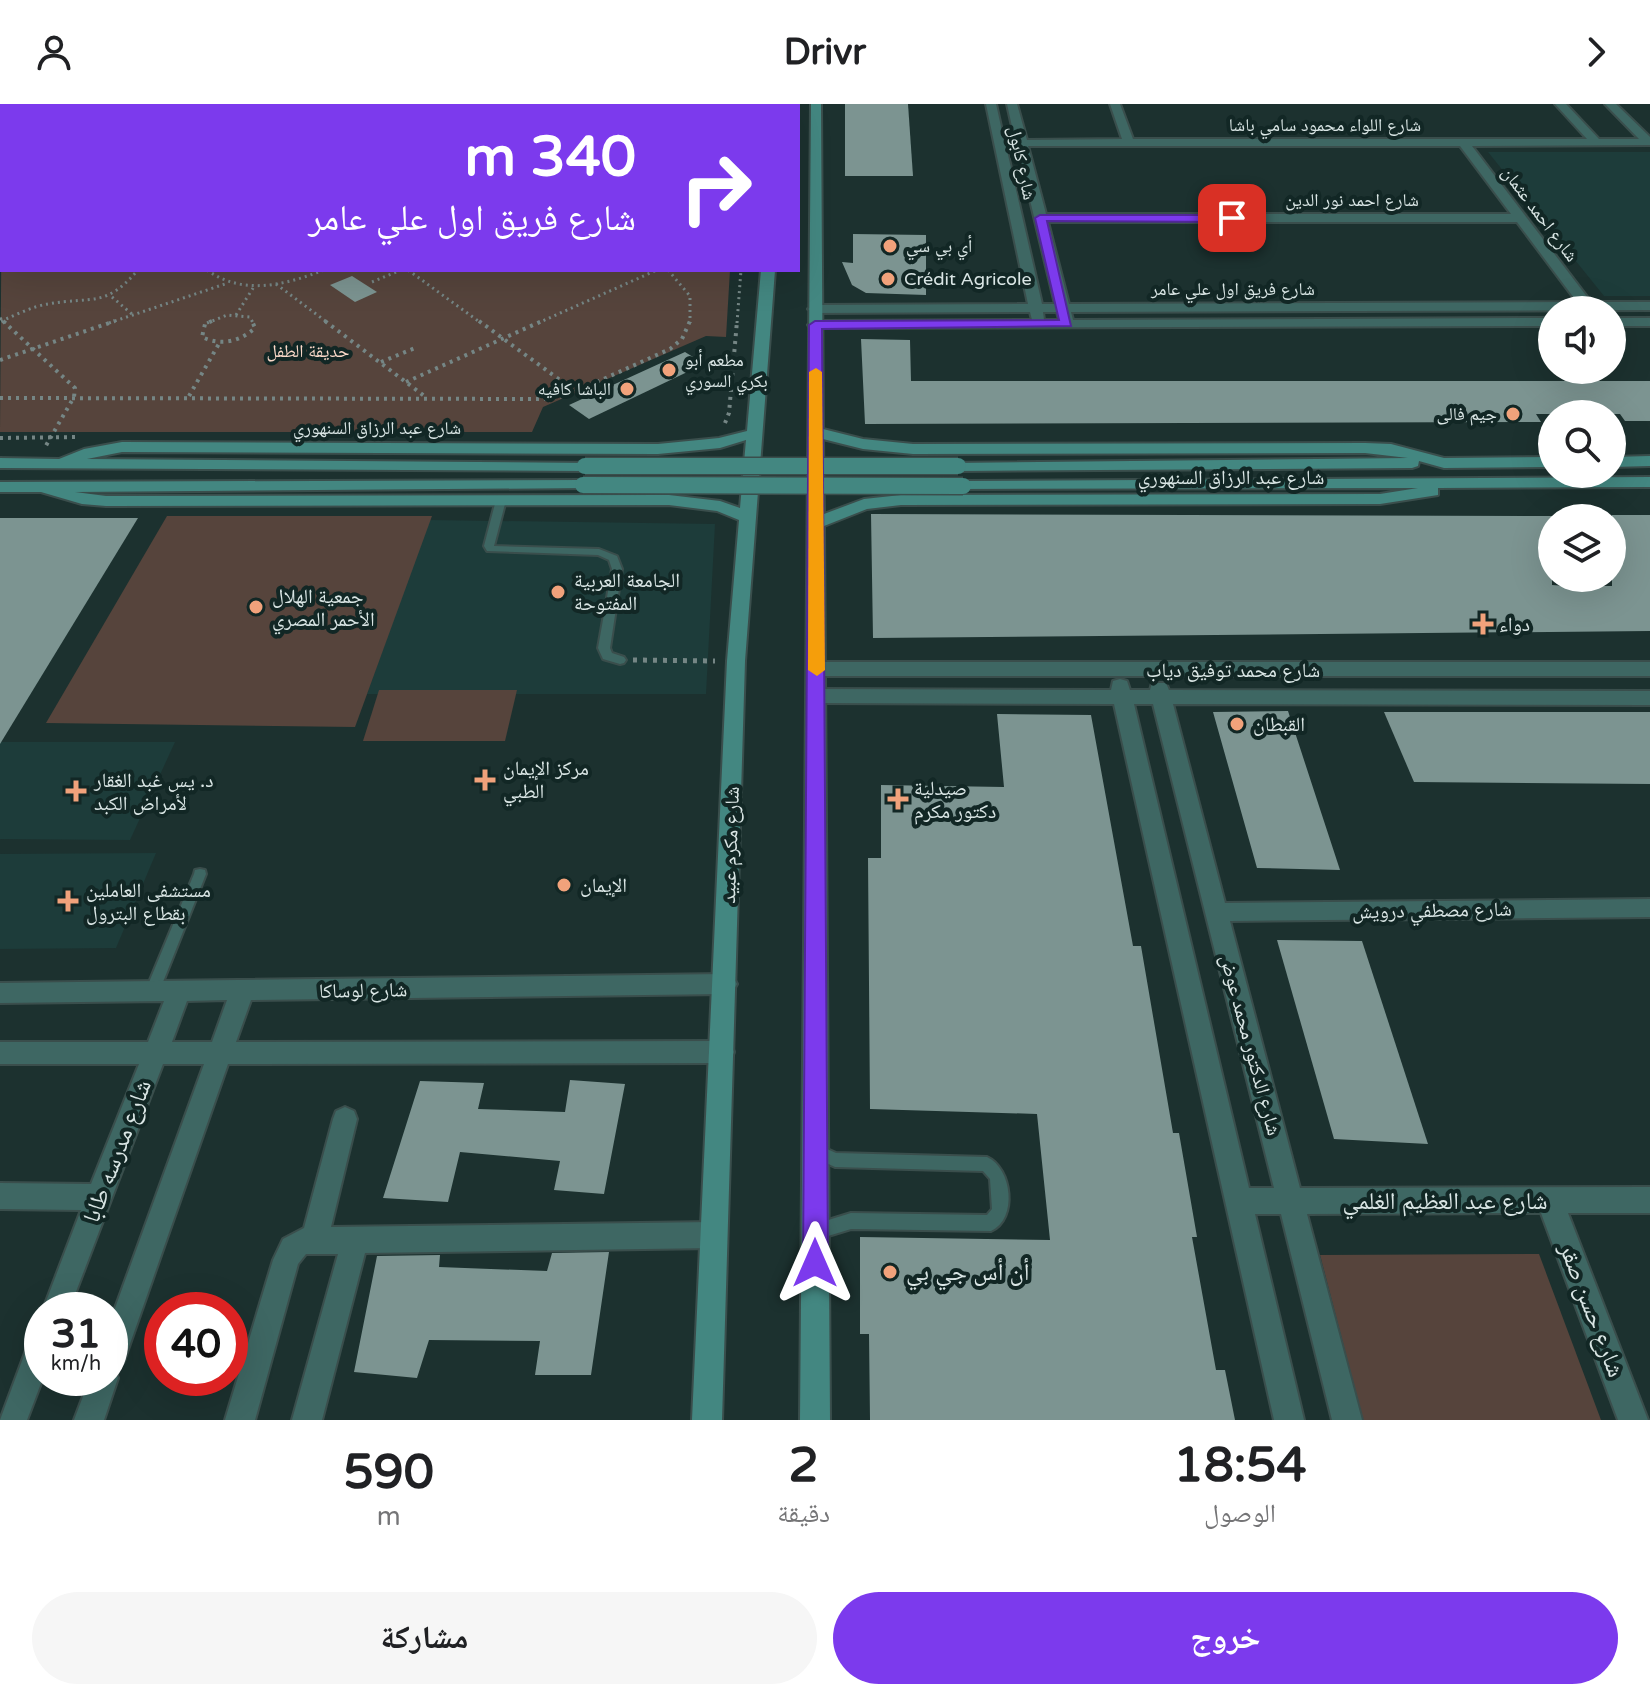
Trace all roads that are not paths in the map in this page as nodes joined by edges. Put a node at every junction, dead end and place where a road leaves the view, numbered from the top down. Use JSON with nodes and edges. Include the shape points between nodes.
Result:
{"nodes":[{"id":1,"x":816,"y":104,"type":"edge"},
{"id":2,"x":991,"y":104,"type":"edge"},
{"id":3,"x":1012,"y":104,"type":"edge"},
{"id":4,"x":1115,"y":104,"type":"edge"},
{"id":5,"x":1560,"y":104,"type":"edge"},
{"id":6,"x":1610,"y":104,"type":"edge"},
{"id":7,"x":1463,"y":142,"type":"junction"},
{"id":8,"x":1596,"y":142,"type":"junction"},
{"id":9,"x":1649,"y":142,"type":"edge"},
{"id":10,"x":999,"y":143,"type":"junction"},
{"id":11,"x":1022,"y":143,"type":"junction"},
{"id":12,"x":1129,"y":144,"type":"junction"},
{"id":13,"x":1040,"y":218,"type":"junction"},
{"id":14,"x":1520,"y":218,"type":"junction"},
{"id":15,"x":768,"y":272,"type":"edge"},
{"id":16,"x":1580,"y":296,"type":"edge"},
{"id":17,"x":1626,"y":306,"type":"edge"},
{"id":18,"x":1650,"y":306,"type":"edge"},
{"id":19,"x":1063,"y":307,"type":"junction"},
{"id":20,"x":1538,"y":307,"type":"edge"},
{"id":21,"x":1036,"y":308,"type":"junction"},
{"id":22,"x":815,"y":317,"type":"junction"},
{"id":23,"x":1538,"y":322,"type":"edge"},
{"id":24,"x":1626,"y":322,"type":"edge"},
{"id":25,"x":1650,"y":322,"type":"edge"},
{"id":26,"x":1039,"y":324,"type":"junction"},
{"id":27,"x":1067,"y":324,"type":"junction"},
{"id":28,"x":816,"y":432,"type":"junction"},
{"id":29,"x":756,"y":433,"type":"junction"},
{"id":30,"x":640,"y":449,"type":"junction"},
{"id":31,"x":913,"y":449,"type":"junction"},
{"id":32,"x":1650,"y":461,"type":"edge"},
{"id":33,"x":1538,"y":462,"type":"edge"},
{"id":34,"x":1626,"y":462,"type":"edge"},
{"id":35,"x":0,"y":463,"type":"edge"},
{"id":36,"x":1444,"y":463,"type":"junction"},
{"id":37,"x":59,"y":464,"type":"junction"},
{"id":38,"x":1450,"y":482,"type":"junction"},
{"id":39,"x":1650,"y":482,"type":"edge"},
{"id":40,"x":0,"y":487,"type":"edge"},
{"id":41,"x":43,"y":487,"type":"junction"},
{"id":42,"x":640,"y":499,"type":"junction"},
{"id":43,"x":501,"y":500,"type":"junction"},
{"id":44,"x":916,"y":500,"type":"junction"},
{"id":45,"x":748,"y":517,"type":"junction"},
{"id":46,"x":814,"y":524,"type":"junction"},
{"id":47,"x":620,"y":660,"type":"road end"},
{"id":48,"x":817,"y":669,"type":"junction"},
{"id":49,"x":1650,"y":669,"type":"edge"},
{"id":50,"x":1117,"y":670,"type":"junction"},
{"id":51,"x":1155,"y":670,"type":"junction"},
{"id":52,"x":817,"y":696,"type":"junction"},
{"id":53,"x":1650,"y":698,"type":"edge"},
{"id":54,"x":1123,"y":699,"type":"junction"},
{"id":55,"x":1161,"y":699,"type":"junction"},
{"id":56,"x":200,"y":874,"type":"dead end"},
{"id":57,"x":1650,"y":908,"type":"edge"},
{"id":58,"x":1215,"y":912,"type":"junction"},
{"id":59,"x":725,"y":984,"type":"junction"},
{"id":60,"x":152,"y":992,"type":"junction"},
{"id":61,"x":179,"y":992,"type":"junction"},
{"id":62,"x":242,"y":992,"type":"junction"},
{"id":63,"x":0,"y":993,"type":"edge"},
{"id":64,"x":155,"y":1051,"type":"junction"},
{"id":65,"x":221,"y":1051,"type":"junction"},
{"id":66,"x":722,"y":1052,"type":"junction"},
{"id":67,"x":0,"y":1053,"type":"edge"},
{"id":68,"x":345,"y":1119,"type":"dead end"},
{"id":69,"x":816,"y":1151,"type":"junction"},
{"id":70,"x":0,"y":1196,"type":"edge"},
{"id":71,"x":99,"y":1197,"type":"junction"},
{"id":72,"x":1650,"y":1200,"type":"edge"},
{"id":73,"x":1240,"y":1201,"type":"junction"},
{"id":74,"x":1293,"y":1201,"type":"junction"},
{"id":75,"x":1550,"y":1201,"type":"junction"},
{"id":76,"x":815,"y":1232,"type":"junction"},
{"id":77,"x":714,"y":1235,"type":"junction"},
{"id":78,"x":315,"y":1238,"type":"junction"},
{"id":79,"x":356,"y":1238,"type":"junction"},
{"id":80,"x":62,"y":1292,"type":"edge"},
{"id":81,"x":128,"y":1311,"type":"edge"},
{"id":82,"x":24,"y":1390,"type":"edge"},
{"id":83,"x":98,"y":1396,"type":"edge"},
{"id":84,"x":12,"y":1420,"type":"edge"},
{"id":85,"x":89,"y":1420,"type":"edge"},
{"id":86,"x":240,"y":1420,"type":"edge"},
{"id":87,"x":307,"y":1420,"type":"edge"},
{"id":88,"x":707,"y":1420,"type":"edge"},
{"id":89,"x":815,"y":1420,"type":"edge"},
{"id":90,"x":1289,"y":1420,"type":"edge"},
{"id":91,"x":1347,"y":1420,"type":"edge"},
{"id":92,"x":1633,"y":1420,"type":"edge"}],
"edges":[{"from":1,"to":22,"type":"street"},
{"from":2,"to":10,"type":"street","name":"شارع كابول"},
{"from":3,"to":11,"type":"street","name":"شارع كابول"},
{"from":4,"to":12,"type":"street"},
{"from":5,"to":8,"type":"street"},
{"from":6,"to":9,"type":"street"},
{"from":7,"to":8,"type":"street","name":"شارع اللواء محمود سامي باشا"},
{"from":7,"to":12,"type":"street","name":"شارع اللواء محمود سامي باشا"},
{"from":7,"to":14,"type":"street","name":"شارع احمد عثمان"},
{"from":8,"to":9,"type":"street","name":"شارع اللواء محمود سامي باشا"},
{"from":10,"to":11,"type":"street","name":"شارع اللواء محمود سامي باشا"},
{"from":10,"to":21,"type":"street","name":"شارع كابول"},
{"from":11,"to":12,"type":"street","name":"شارع اللواء محمود سامي باشا"},
{"from":11,"to":13,"type":"street","name":"شارع كابول"},
{"from":13,"to":14,"type":"street","name":"شارع احمد نور الدين"},
{"from":13,"to":19,"type":"street","name":"شارع كابول"},
{"from":14,"to":16,"type":"street","name":"شارع احمد عثمان"},
{"from":15,"to":29,"type":"street","name":"شارع مكرم عبيد"},
{"from":17,"to":18,"type":"street","name":"شارع فريق اول علي عامر"},
{"from":19,"to":20,"type":"street","name":"شارع فريق اول علي عامر"},
{"from":19,"to":21,"type":"street","name":"شارع فريق اول علي عامر"},
{"from":19,"to":27,"type":"street","name":"شارع كابول"},
{"from":21,"to":22,"type":"street","name":"شارع فريق اول علي عامر"},
{"from":21,"to":26,"type":"street","name":"شارع كابول"},
{"from":22,"to":26,"type":"street","name":"شارع فريق اول علي عامر"},
{"from":22,"to":28,"type":"street"},
{"from":23,"to":27,"type":"street","name":"شارع فريق اول علي عامر"},
{"from":24,"to":25,"type":"street"},
{"from":26,"to":27,"type":"street","name":"شارع فريق اول علي عامر"},
{"from":28,"to":31,"type":"street","name":"شارع عبد الرزاق السنهوري"},
{"from":28,"to":46,"type":"street"},
{"from":29,"to":30,"type":"street","name":"شارع عبد الرزاق السنهوري","via":[[701,446]]},
{"from":29,"to":45,"type":"street","name":"شارع مكرم عبيد"},
{"from":30,"to":37,"type":"street","name":"شارع عبد الرزاق السنهوري","via":[[122,447]]},
{"from":30,"to":42,"type":"street","via":[[659,463],[662,475]]},
{"from":31,"to":36,"type":"street","name":"شارع عبد الرزاق السنهوري","via":[[1365,448]]},
{"from":31,"to":44,"type":"street","via":[[899,459],[894,472]]},
{"from":32,"to":34,"type":"street"},
{"from":33,"to":36,"type":"street","name":"شارع عبد الرزاق السنهوري"},
{"from":35,"to":37,"type":"street","name":"شارع عبد الرزاق السنهوري"},
{"from":36,"to":37,"type":"street","bridge":true},
{"from":38,"to":39,"type":"street","name":"شارع عبد الرزاق السنهوري"},
{"from":38,"to":41,"type":"street","bridge":true},
{"from":38,"to":44,"type":"street","name":"شارع عبد الرزاق السنهوري","via":[[1430,492],[1380,499]]},
{"from":40,"to":41,"type":"street"},
{"from":41,"to":43,"type":"street","via":[[106,501]]},
{"from":42,"to":43,"type":"street"},
{"from":42,"to":45,"type":"street","via":[[704,503]]},
{"from":43,"to":47,"type":"lane","via":[[491,549],[599,552],[613,558],[617,569],[604,648],[607,656]]},
{"from":44,"to":46,"type":"street","name":"شارع عبد الرزاق السنهوري","via":[[864,504]]},
{"from":45,"to":59,"type":"street","name":"شارع مكرم عبيد","via":[[736,661]]},
{"from":46,"to":48,"type":"street"},
{"from":48,"to":50,"type":"street","name":"شارع محمد توفيق دياب"},
{"from":48,"to":52,"type":"street"},
{"from":49,"to":51,"type":"street","name":"شارع محمد توفيق دياب"},
{"from":50,"to":51,"type":"street","name":"شارع محمد توفيق دياب"},
{"from":50,"to":54,"type":"street"},
{"from":51,"to":55,"type":"street","name":"شارع الدكتور محمد عوض"},
{"from":52,"to":54,"type":"street","name":"شارع محمد توفيق دياب"},
{"from":52,"to":69,"type":"street"},
{"from":53,"to":55,"type":"street","name":"شارع محمد توفيق دياب"},
{"from":54,"to":55,"type":"street","name":"شارع محمد توفيق دياب"},
{"from":54,"to":73,"type":"street"},
{"from":55,"to":58,"type":"street","name":"شارع الدكتور محمد عوض"},
{"from":56,"to":60,"type":"lane"},
{"from":57,"to":58,"type":"street","name":"شارع مصطفي درويش"},
{"from":58,"to":74,"type":"street","name":"شارع الدكتور محمد عوض"},
{"from":59,"to":62,"type":"street","name":"شارع لوساكا"},
{"from":59,"to":66,"type":"street","name":"شارع مكرم عبيد"},
{"from":60,"to":61,"type":"street","name":"شارع لوساكا"},
{"from":60,"to":63,"type":"street","name":"شارع لوساكا"},
{"from":61,"to":62,"type":"street","name":"شارع لوساكا"},
{"from":61,"to":64,"type":"street","name":"شارع مدرسه طابا"},
{"from":62,"to":65,"type":"street"},
{"from":64,"to":65,"type":"street"},
{"from":64,"to":67,"type":"street"},
{"from":64,"to":71,"type":"street","name":"شارع مدرسه طابا"},
{"from":65,"to":66,"type":"street"},
{"from":65,"to":81,"type":"street"},
{"from":66,"to":77,"type":"street","name":"شارع مكرم عبيد"},
{"from":68,"to":78,"type":"street"},
{"from":69,"to":76,"type":"street"},
{"from":69,"to":76,"type":"lane","via":[[835,1160],[987,1164],[998,1176],[1000,1212],[991,1223],[851,1221]]},
{"from":70,"to":71,"type":"street"},
{"from":71,"to":80,"type":"street","name":"شارع مدرسه طابا"},
{"from":72,"to":75,"type":"street","name":"شارع عبد العظيم الغلمي"},
{"from":73,"to":74,"type":"street","name":"شارع عبد العظيم الغلمي"},
{"from":73,"to":90,"type":"street"},
{"from":74,"to":75,"type":"street","name":"شارع عبد العظيم الغلمي"},
{"from":74,"to":91,"type":"street","name":"شارع الدكتور محمد عوض"},
{"from":75,"to":92,"type":"street","name":"شارع حسن صقر"},
{"from":76,"to":89,"type":"street"},
{"from":77,"to":79,"type":"street"},
{"from":77,"to":88,"type":"street","name":"شارع مكرم عبيد"},
{"from":78,"to":79,"type":"street"},
{"from":78,"to":86,"type":"street","via":[[292,1248],[286,1260]]},
{"from":79,"to":87,"type":"street"},
{"from":82,"to":84,"type":"street"},
{"from":83,"to":85,"type":"street"}]}
